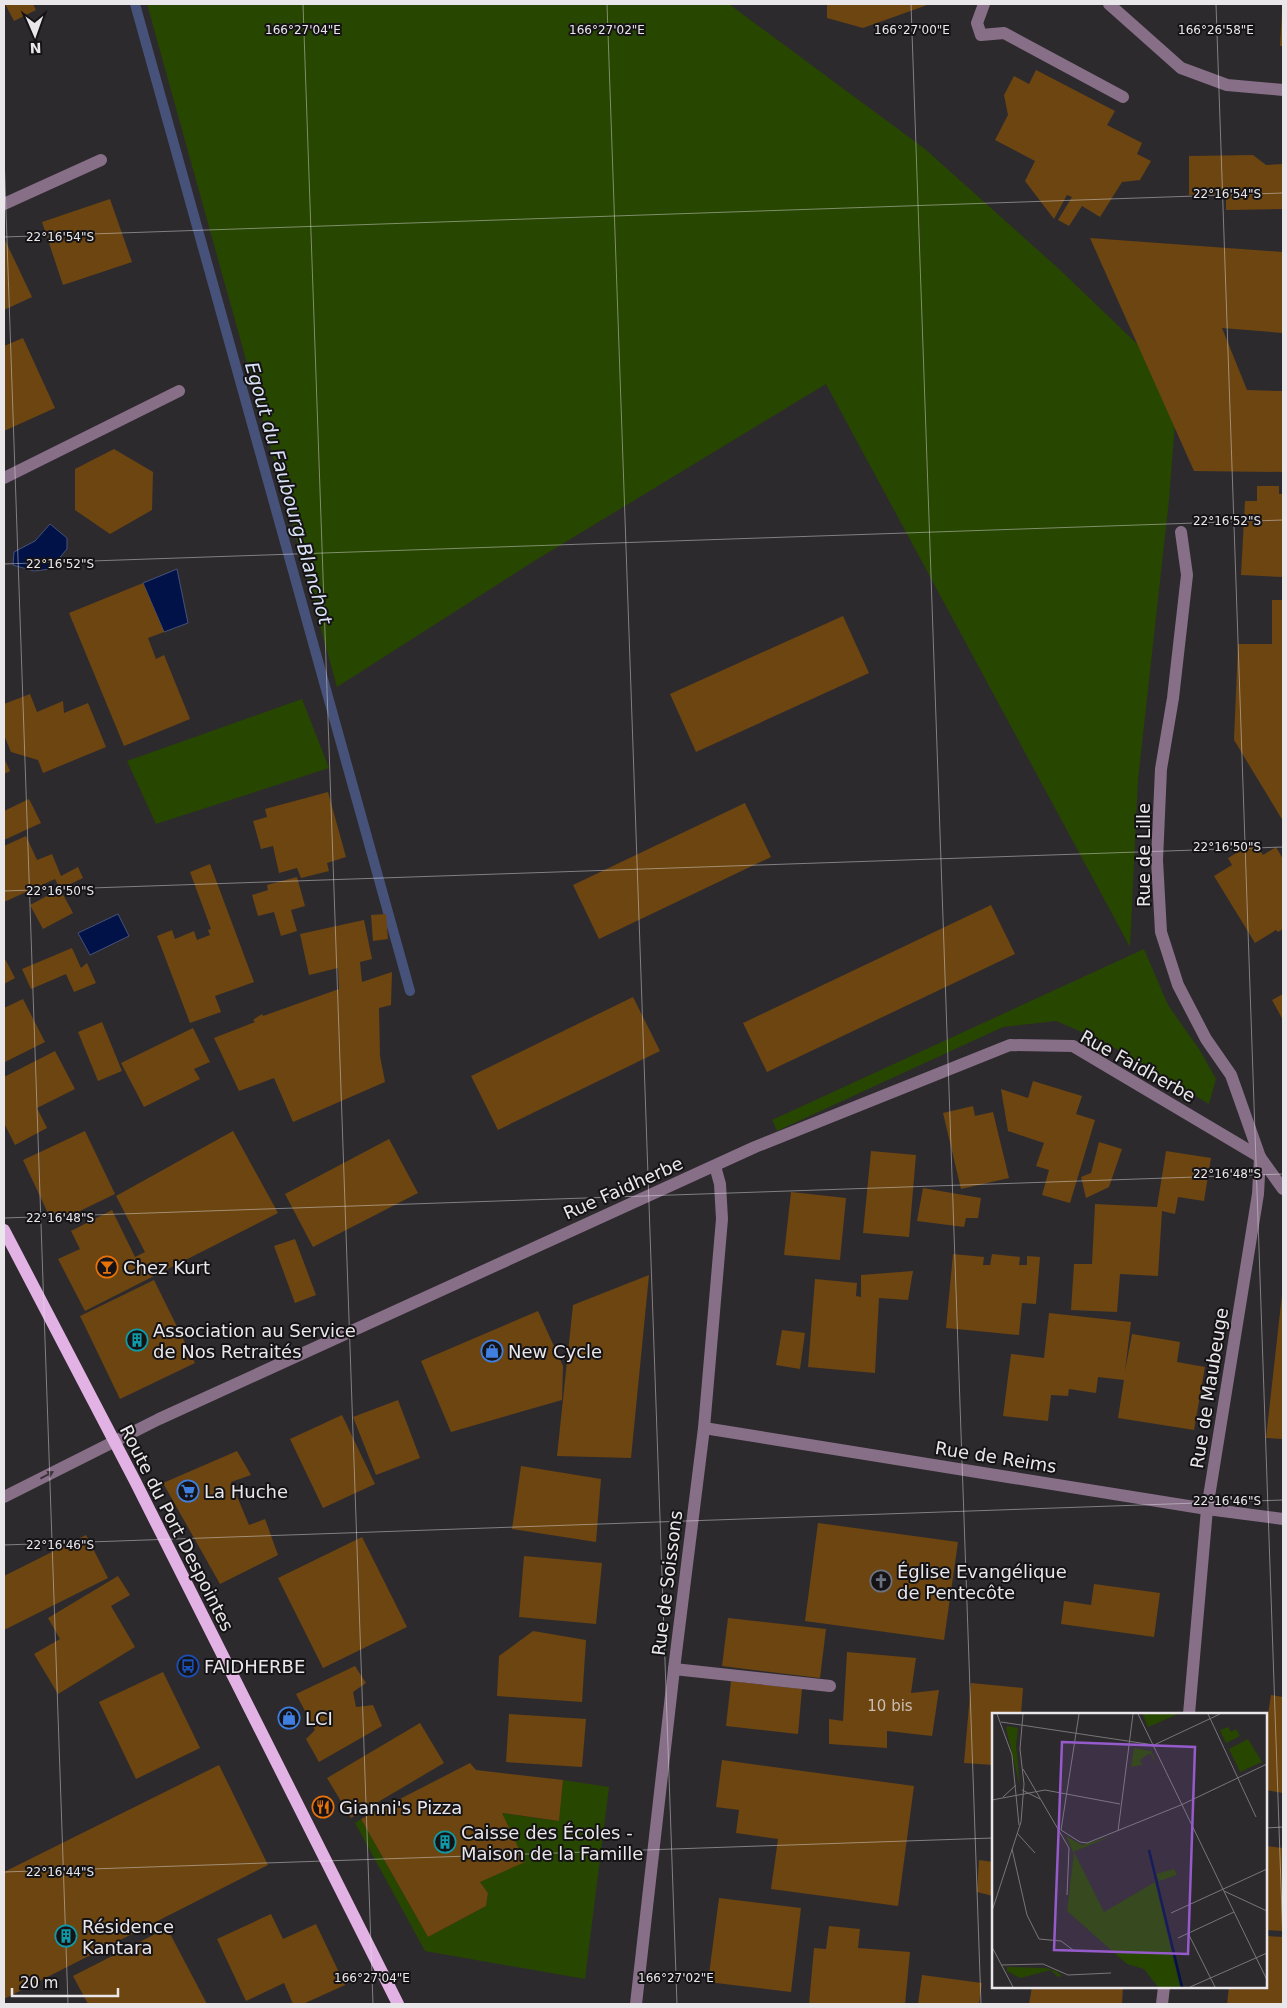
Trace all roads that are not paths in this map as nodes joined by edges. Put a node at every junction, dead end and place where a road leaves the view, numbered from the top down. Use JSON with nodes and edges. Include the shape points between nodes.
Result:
{"nodes":[{"id":1,"x":984,"y":4,"type":"edge"},
{"id":2,"x":1110,"y":4,"type":"edge"},
{"id":3,"x":1283,"y":90,"type":"edge"},
{"id":4,"x":1123,"y":97,"type":"dead end"},
{"id":5,"x":101,"y":160,"type":"dead end"},
{"id":6,"x":4,"y":204,"type":"edge"},
{"id":7,"x":179,"y":391,"type":"dead end"},
{"id":8,"x":4,"y":478,"type":"edge"},
{"id":9,"x":1180,"y":532,"type":"dead end"},
{"id":10,"x":1260,"y":1157,"type":"junction"},
{"id":11,"x":715,"y":1166,"type":"junction"},
{"id":12,"x":1283,"y":1189,"type":"edge"},
{"id":13,"x":4,"y":1230,"type":"edge"},
{"id":14,"x":704,"y":1428,"type":"junction"},
{"id":15,"x":114,"y":1440,"type":"junction"},
{"id":16,"x":4,"y":1497,"type":"edge"},
{"id":17,"x":1207,"y":1509,"type":"junction"},
{"id":18,"x":1283,"y":1519,"type":"edge"},
{"id":19,"x":674,"y":1668,"type":"junction"},
{"id":20,"x":830,"y":1686,"type":"dead end"},
{"id":21,"x":1188,"y":1713,"type":"edge"},
{"id":22,"x":1164,"y":1988,"type":"edge"},
{"id":23,"x":398,"y":2004,"type":"edge"},
{"id":24,"x":636,"y":2004,"type":"edge"},
{"id":25,"x":1162,"y":2004,"type":"edge"}],
"edges":[{"from":1,"to":4,"type":"street","via":[[976,23],[981,35],[1004,33]]},
{"from":2,"to":3,"type":"street","via":[[1181,68],[1227,84]]},
{"from":5,"to":6,"type":"street"},
{"from":7,"to":8,"type":"street"},
{"from":9,"to":10,"type":"street","name":"Rue de Lille","via":[[1187,575],[1161,770],[1157,860],[1161,932],[1178,985],[1206,1039],[1231,1075]]},
{"from":10,"to":11,"type":"street","name":"Rue Faidherbe","via":[[1072,1046],[1010,1045]]},
{"from":10,"to":12,"type":"street"},
{"from":10,"to":17,"type":"street","name":"Rue de Maubeuge","via":[[1258,1194]]},
{"from":11,"to":14,"type":"street","name":"Rue de Soissons","via":[[720,1184],[722,1219]]},
{"from":11,"to":15,"type":"street","name":"Rue Faidherbe"},
{"from":13,"to":15,"type":"main road","name":"Route du Port Despointes"},
{"from":14,"to":17,"type":"street","name":"Rue de Reims"},
{"from":14,"to":19,"type":"street","name":"Rue de Soissons"},
{"from":16,"to":15,"type":"street","name":"Rue Faidherbe","one_way":true},
{"from":15,"to":23,"type":"main road","name":"Route du Port Despointes"},
{"from":17,"to":18,"type":"street","name":"Rue de Reims"},
{"from":17,"to":21,"type":"street","name":"Rue de Maubeuge"},
{"from":19,"to":20,"type":"street"},
{"from":19,"to":24,"type":"street","name":"Rue de Soissons"},
{"from":22,"to":25,"type":"street"}]}
